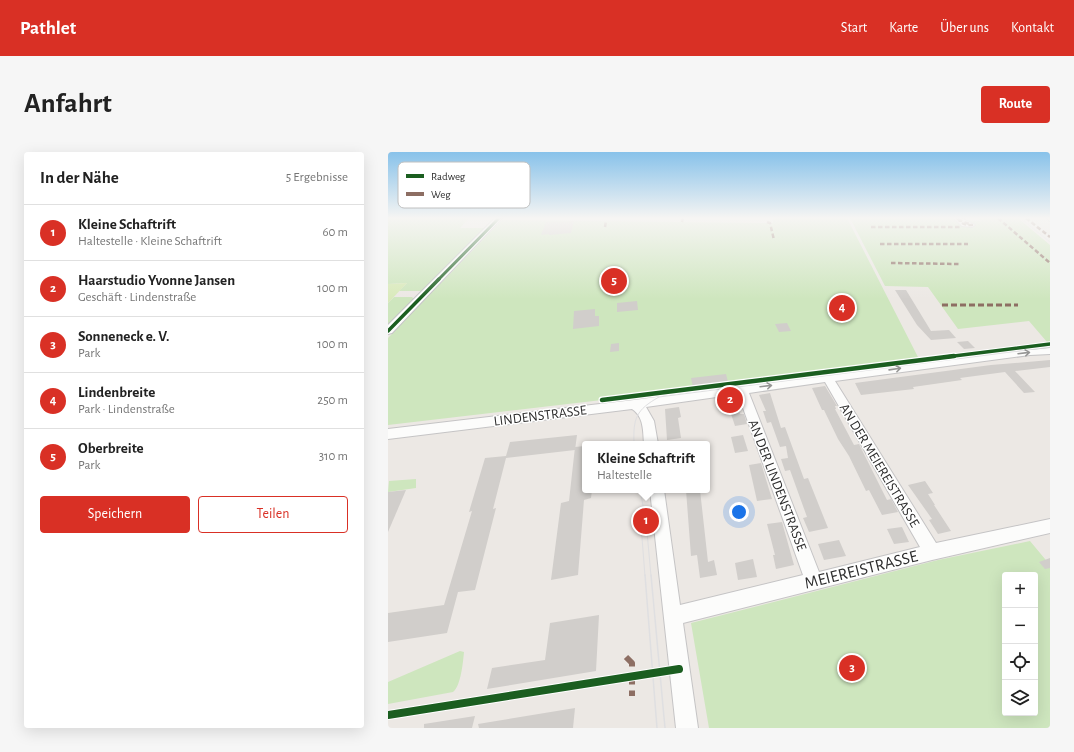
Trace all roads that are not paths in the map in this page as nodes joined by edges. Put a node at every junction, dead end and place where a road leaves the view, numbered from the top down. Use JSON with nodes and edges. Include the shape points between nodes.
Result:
{"nodes":[{"id":1,"x":473,"y":245,"type":"edge"},
{"id":2,"x":388,"y":331,"type":"edge"},
{"id":3,"x":1050,"y":351,"type":"edge"},
{"id":4,"x":828,"y":378,"type":"junction"},
{"id":5,"x":742,"y":389,"type":"junction"},
{"id":6,"x":634,"y":404,"type":"junction"},
{"id":7,"x":388,"y":434,"type":"edge"},
{"id":8,"x":651,"y":441,"type":"edge"},
{"id":9,"x":657,"y":493,"type":"edge"},
{"id":10,"x":1050,"y":526,"type":"edge"},
{"id":11,"x":932,"y":552,"type":"junction"},
{"id":12,"x":814,"y":581,"type":"junction"},
{"id":13,"x":673,"y":616,"type":"junction"},
{"id":14,"x":687,"y":728,"type":"edge"}],
"edges":[{"from":1,"to":2,"type":"street"},
{"from":4,"to":3,"type":"street","name":"LINDENSTRASSE","one_way":true},
{"from":5,"to":4,"type":"street","name":"LINDENSTRASSE","one_way":true},
{"from":4,"to":11,"type":"street","name":"AN DER MEIEREISTRASSE"},
{"from":5,"to":6,"type":"street","name":"LINDENSTRASSE"},
{"from":5,"to":12,"type":"street","name":"AN DER LINDENSTRASSE"},
{"from":6,"to":7,"type":"street","name":"LINDENSTRASSE"},
{"from":6,"to":8,"type":"street","via":[[641,408],[646,416]]},
{"from":9,"to":13,"type":"street"},
{"from":10,"to":11,"type":"street","name":"MEIEREISTRASSE"},
{"from":11,"to":12,"type":"street","name":"MEIEREISTRASSE"},
{"from":12,"to":13,"type":"street","name":"MEIEREISTRASSE"},
{"from":13,"to":14,"type":"street"}]}
